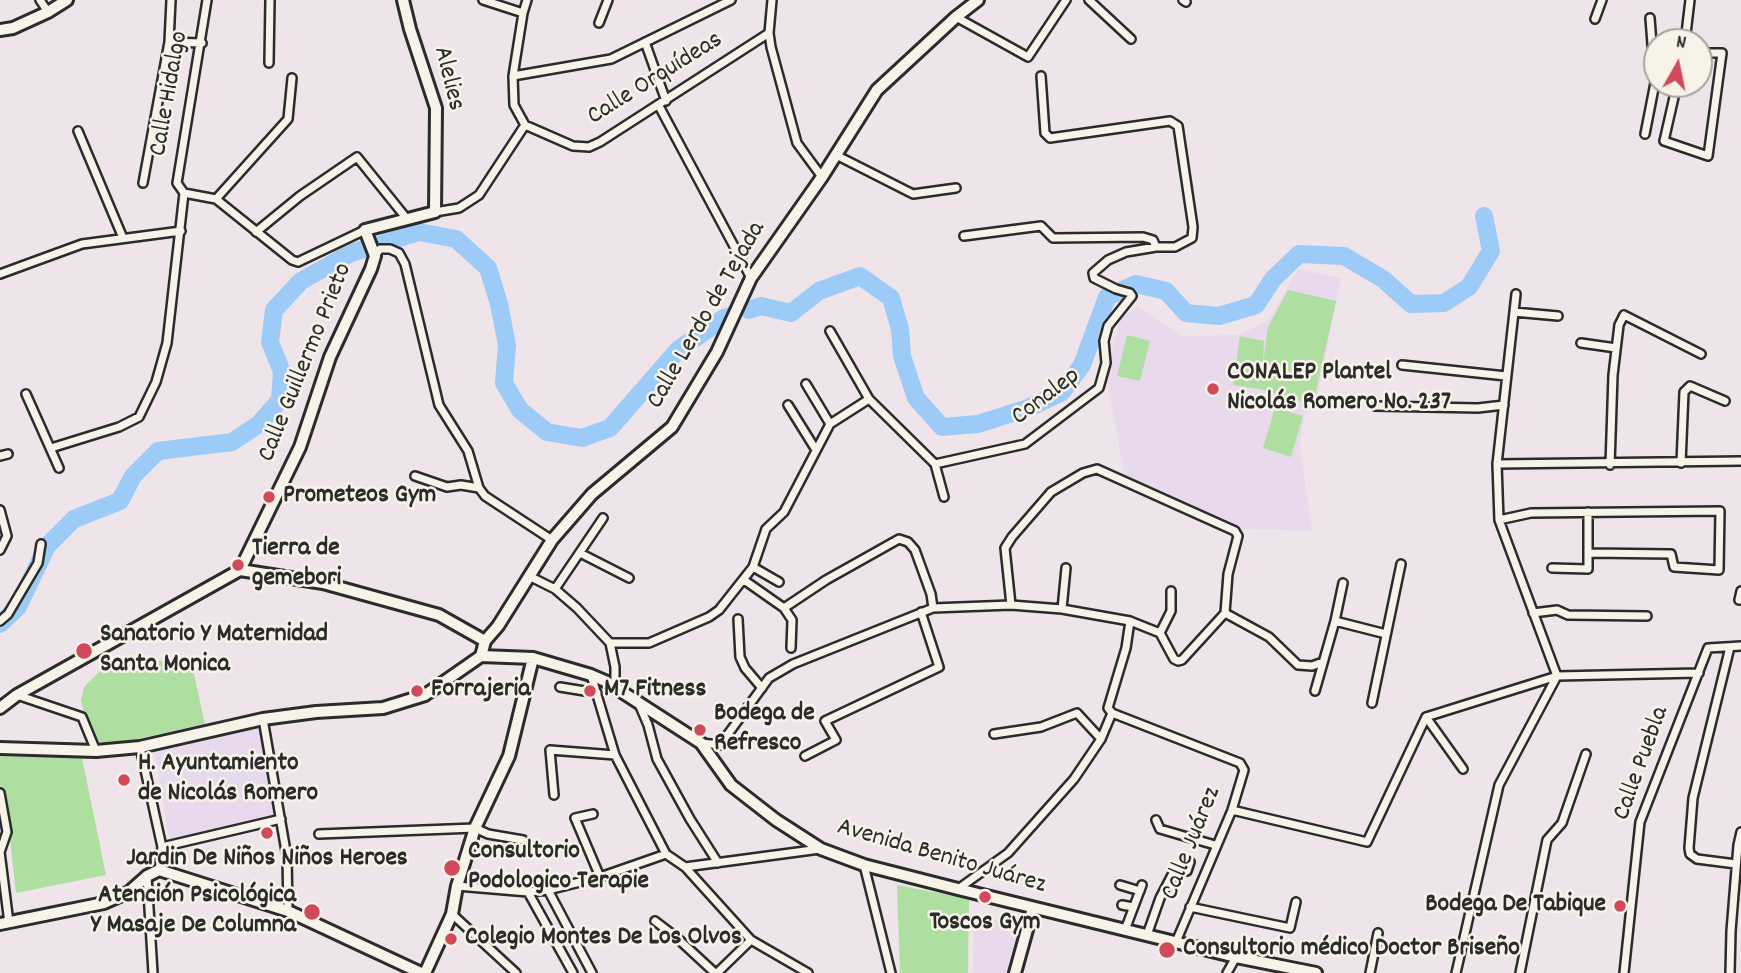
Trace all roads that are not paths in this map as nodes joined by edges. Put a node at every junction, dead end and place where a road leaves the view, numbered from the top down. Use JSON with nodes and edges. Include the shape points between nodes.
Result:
{"nodes":[{"id":1,"x":40,"y":0,"type":"edge"},
{"id":2,"x":67,"y":0,"type":"edge"},
{"id":3,"x":171,"y":0,"type":"edge"},
{"id":4,"x":207,"y":0,"type":"edge"},
{"id":5,"x":270,"y":0,"type":"edge"},
{"id":6,"x":404,"y":0,"type":"edge"},
{"id":7,"x":483,"y":0,"type":"edge"},
{"id":8,"x":527,"y":0,"type":"edge"},
{"id":9,"x":608,"y":0,"type":"edge"},
{"id":10,"x":730,"y":0,"type":"edge"},
{"id":11,"x":772,"y":0,"type":"edge"},
{"id":12,"x":978,"y":0,"type":"edge"},
{"id":13,"x":1089,"y":0,"type":"edge"},
{"id":14,"x":1602,"y":0,"type":"edge"},
{"id":15,"x":1690,"y":0,"type":"edge"},
{"id":16,"x":1063,"y":1,"type":"edge"},
{"id":17,"x":48,"y":12,"type":"junction"},
{"id":18,"x":523,"y":13,"type":"junction"},
{"id":19,"x":956,"y":17,"type":"junction"},
{"id":20,"x":1595,"y":19,"type":"dead end"},
{"id":21,"x":1650,"y":19,"type":"dead end"},
{"id":22,"x":599,"y":23,"type":"dead end"},
{"id":23,"x":1652,"y":28,"type":"edge"},
{"id":24,"x":1687,"y":28,"type":"edge"},
{"id":25,"x":0,"y":30,"type":"edge"},
{"id":26,"x":769,"y":33,"type":"junction"},
{"id":27,"x":1131,"y":39,"type":"dead end"},
{"id":28,"x":169,"y":42,"type":"junction"},
{"id":29,"x":645,"y":42,"type":"junction"},
{"id":30,"x":202,"y":43,"type":"junction"},
{"id":31,"x":1713,"y":53,"type":"edge"},
{"id":32,"x":269,"y":63,"type":"dead end"},
{"id":33,"x":513,"y":76,"type":"junction"},
{"id":34,"x":1041,"y":76,"type":"dead end"},
{"id":35,"x":292,"y":78,"type":"dead end"},
{"id":36,"x":1652,"y":98,"type":"edge"},
{"id":37,"x":1674,"y":98,"type":"edge"},
{"id":38,"x":662,"y":104,"type":"junction"},
{"id":39,"x":525,"y":125,"type":"junction"},
{"id":40,"x":78,"y":131,"type":"dead end"},
{"id":41,"x":1645,"y":134,"type":"dead end"},
{"id":42,"x":836,"y":155,"type":"junction"},
{"id":43,"x":822,"y":177,"type":"junction"},
{"id":44,"x":143,"y":183,"type":"dead end"},
{"id":45,"x":956,"y":188,"type":"dead end"},
{"id":46,"x":184,"y":193,"type":"junction"},
{"id":47,"x":216,"y":199,"type":"junction"},
{"id":48,"x":435,"y":212,"type":"junction"},
{"id":49,"x":407,"y":219,"type":"junction"},
{"id":50,"x":365,"y":230,"type":"junction"},
{"id":51,"x":181,"y":231,"type":"junction"},
{"id":52,"x":256,"y":232,"type":"junction"},
{"id":53,"x":964,"y":236,"type":"dead end"},
{"id":54,"x":123,"y":238,"type":"junction"},
{"id":55,"x":1156,"y":247,"type":"junction"},
{"id":56,"x":375,"y":256,"type":"junction"},
{"id":57,"x":0,"y":274,"type":"edge"},
{"id":58,"x":751,"y":278,"type":"junction"},
{"id":59,"x":1516,"y":294,"type":"dead end"},
{"id":60,"x":1514,"y":312,"type":"junction"},
{"id":61,"x":1558,"y":316,"type":"dead end"},
{"id":62,"x":830,"y":331,"type":"dead end"},
{"id":63,"x":1581,"y":342,"type":"dead end"},
{"id":64,"x":1616,"y":348,"type":"junction"},
{"id":65,"x":1701,"y":354,"type":"dead end"},
{"id":66,"x":1402,"y":365,"type":"dead end"},
{"id":67,"x":1506,"y":376,"type":"junction"},
{"id":68,"x":806,"y":384,"type":"dead end"},
{"id":69,"x":26,"y":394,"type":"dead end"},
{"id":70,"x":869,"y":400,"type":"junction"},
{"id":71,"x":1725,"y":401,"type":"dead end"},
{"id":72,"x":788,"y":405,"type":"dead end"},
{"id":73,"x":1375,"y":405,"type":"dead end"},
{"id":74,"x":1504,"y":405,"type":"junction"},
{"id":75,"x":830,"y":424,"type":"junction"},
{"id":76,"x":51,"y":449,"type":"junction"},
{"id":77,"x":816,"y":450,"type":"junction"},
{"id":78,"x":1741,"y":461,"type":"edge"},
{"id":79,"x":1681,"y":463,"type":"junction"},
{"id":80,"x":934,"y":464,"type":"junction"},
{"id":81,"x":1497,"y":464,"type":"junction"},
{"id":82,"x":1609,"y":464,"type":"junction"},
{"id":83,"x":59,"y":468,"type":"dead end"},
{"id":84,"x":415,"y":477,"type":"dead end"},
{"id":85,"x":479,"y":488,"type":"junction"},
{"id":86,"x":944,"y":497,"type":"dead end"},
{"id":87,"x":0,"y":510,"type":"edge"},
{"id":88,"x":1588,"y":512,"type":"junction"},
{"id":89,"x":603,"y":518,"type":"dead end"},
{"id":90,"x":1499,"y":520,"type":"junction"},
{"id":91,"x":552,"y":540,"type":"junction"},
{"id":92,"x":41,"y":544,"type":"dead end"},
{"id":93,"x":0,"y":550,"type":"edge"},
{"id":94,"x":580,"y":553,"type":"junction"},
{"id":95,"x":1588,"y":553,"type":"junction"},
{"id":96,"x":1401,"y":564,"type":"dead end"},
{"id":97,"x":753,"y":567,"type":"junction"},
{"id":98,"x":1066,"y":568,"type":"dead end"},
{"id":99,"x":1552,"y":568,"type":"dead end"},
{"id":100,"x":240,"y":570,"type":"junction"},
{"id":101,"x":529,"y":576,"type":"junction"},
{"id":102,"x":629,"y":579,"type":"dead end"},
{"id":103,"x":744,"y":580,"type":"junction"},
{"id":104,"x":779,"y":582,"type":"dead end"},
{"id":105,"x":1343,"y":583,"type":"dead end"},
{"id":106,"x":555,"y":589,"type":"junction"},
{"id":107,"x":1171,"y":591,"type":"dead end"},
{"id":108,"x":1741,"y":591,"type":"edge"},
{"id":109,"x":1739,"y":600,"type":"dead end"},
{"id":110,"x":1011,"y":605,"type":"junction"},
{"id":111,"x":933,"y":607,"type":"junction"},
{"id":112,"x":784,"y":608,"type":"junction"},
{"id":113,"x":1062,"y":609,"type":"junction"},
{"id":114,"x":921,"y":612,"type":"junction"},
{"id":115,"x":1225,"y":613,"type":"junction"},
{"id":116,"x":1533,"y":613,"type":"junction"},
{"id":117,"x":1647,"y":616,"type":"dead end"},
{"id":118,"x":738,"y":619,"type":"dead end"},
{"id":119,"x":0,"y":621,"type":"edge"},
{"id":120,"x":1130,"y":621,"type":"junction"},
{"id":121,"x":1335,"y":621,"type":"junction"},
{"id":122,"x":1160,"y":633,"type":"junction"},
{"id":123,"x":1386,"y":634,"type":"junction"},
{"id":124,"x":485,"y":641,"type":"junction"},
{"id":125,"x":610,"y":643,"type":"junction"},
{"id":126,"x":1741,"y":646,"type":"edge"},
{"id":127,"x":1730,"y":647,"type":"junction"},
{"id":128,"x":791,"y":648,"type":"dead end"},
{"id":129,"x":481,"y":656,"type":"junction"},
{"id":130,"x":533,"y":658,"type":"junction"},
{"id":131,"x":1323,"y":662,"type":"junction"},
{"id":132,"x":1699,"y":673,"type":"junction"},
{"id":133,"x":591,"y":675,"type":"junction"},
{"id":134,"x":1556,"y":676,"type":"junction"},
{"id":135,"x":560,"y":687,"type":"dead end"},
{"id":136,"x":762,"y":688,"type":"junction"},
{"id":137,"x":615,"y":689,"type":"junction"},
{"id":138,"x":1315,"y":691,"type":"dead end"},
{"id":139,"x":597,"y":693,"type":"junction"},
{"id":140,"x":10,"y":697,"type":"edge"},
{"id":141,"x":638,"y":703,"type":"junction"},
{"id":142,"x":1372,"y":703,"type":"dead end"},
{"id":143,"x":0,"y":708,"type":"edge"},
{"id":144,"x":1112,"y":713,"type":"junction"},
{"id":145,"x":1426,"y":717,"type":"junction"},
{"id":146,"x":263,"y":719,"type":"junction"},
{"id":147,"x":994,"y":734,"type":"dead end"},
{"id":148,"x":1101,"y":739,"type":"junction"},
{"id":149,"x":701,"y":743,"type":"junction"},
{"id":150,"x":139,"y":747,"type":"junction"},
{"id":151,"x":0,"y":748,"type":"edge"},
{"id":152,"x":96,"y":751,"type":"junction"},
{"id":153,"x":1587,"y":754,"type":"dead end"},
{"id":154,"x":615,"y":755,"type":"junction"},
{"id":155,"x":805,"y":756,"type":"dead end"},
{"id":156,"x":1463,"y":769,"type":"dead end"},
{"id":157,"x":0,"y":793,"type":"edge"},
{"id":158,"x":554,"y":795,"type":"dead end"},
{"id":159,"x":1232,"y":810,"type":"junction"},
{"id":160,"x":593,"y":814,"type":"dead end"},
{"id":161,"x":281,"y":819,"type":"junction"},
{"id":162,"x":1156,"y":820,"type":"dead end"},
{"id":163,"x":475,"y":828,"type":"junction"},
{"id":164,"x":1741,"y":832,"type":"edge"},
{"id":165,"x":319,"y":834,"type":"dead end"},
{"id":166,"x":523,"y":840,"type":"dead end"},
{"id":167,"x":1215,"y":845,"type":"junction"},
{"id":168,"x":162,"y":847,"type":"junction"},
{"id":169,"x":821,"y":849,"type":"junction"},
{"id":170,"x":666,"y":854,"type":"junction"},
{"id":171,"x":1190,"y":862,"type":"dead end"},
{"id":172,"x":718,"y":863,"type":"junction"},
{"id":173,"x":1736,"y":864,"type":"junction"},
{"id":174,"x":864,"y":865,"type":"junction"},
{"id":175,"x":685,"y":867,"type":"junction"},
{"id":176,"x":159,"y":870,"type":"junction"},
{"id":177,"x":147,"y":876,"type":"junction"},
{"id":178,"x":600,"y":877,"type":"junction"},
{"id":179,"x":1120,"y":885,"type":"dead end"},
{"id":180,"x":457,"y":886,"type":"junction"},
{"id":181,"x":958,"y":889,"type":"junction"},
{"id":182,"x":548,"y":890,"type":"junction"},
{"id":183,"x":528,"y":892,"type":"junction"},
{"id":184,"x":1296,"y":902,"type":"dead end"},
{"id":185,"x":1122,"y":905,"type":"dead end"},
{"id":186,"x":1133,"y":907,"type":"junction"},
{"id":187,"x":1191,"y":907,"type":"junction"},
{"id":188,"x":1033,"y":908,"type":"junction"},
{"id":189,"x":288,"y":911,"type":"junction"},
{"id":190,"x":452,"y":914,"type":"junction"},
{"id":191,"x":655,"y":922,"type":"dead end"},
{"id":192,"x":4,"y":924,"type":"edge"},
{"id":193,"x":1125,"y":930,"type":"junction"},
{"id":194,"x":1378,"y":933,"type":"dead end"},
{"id":195,"x":1147,"y":935,"type":"junction"},
{"id":196,"x":751,"y":940,"type":"junction"},
{"id":197,"x":1176,"y":942,"type":"junction"},
{"id":198,"x":1236,"y":957,"type":"junction"},
{"id":199,"x":1302,"y":972,"type":"edge"},
{"id":200,"x":153,"y":973,"type":"edge"},
{"id":201,"x":423,"y":973,"type":"edge"},
{"id":202,"x":516,"y":973,"type":"edge"},
{"id":203,"x":573,"y":973,"type":"edge"},
{"id":204,"x":592,"y":973,"type":"edge"},
{"id":205,"x":716,"y":973,"type":"edge"},
{"id":206,"x":808,"y":973,"type":"edge"},
{"id":207,"x":891,"y":973,"type":"edge"},
{"id":208,"x":1015,"y":973,"type":"edge"},
{"id":209,"x":1227,"y":973,"type":"edge"},
{"id":210,"x":1316,"y":973,"type":"edge"},
{"id":211,"x":1370,"y":973,"type":"edge"},
{"id":212,"x":1457,"y":973,"type":"edge"},
{"id":213,"x":1520,"y":973,"type":"edge"},
{"id":214,"x":1623,"y":973,"type":"edge"},
{"id":215,"x":1730,"y":973,"type":"edge"}],
"edges":[{"from":1,"to":17,"type":"street"},
{"from":2,"to":17,"type":"main road"},
{"from":3,"to":28,"type":"street"},
{"from":4,"to":30,"type":"street","name":"Calle Hidalgo"},
{"from":5,"to":32,"type":"street"},
{"from":6,"to":48,"type":"main road","name":"Alelies","via":[[436,108]]},
{"from":7,"to":18,"type":"street"},
{"from":8,"to":18,"type":"street"},
{"from":9,"to":22,"type":"street"},
{"from":10,"to":29,"type":"street"},
{"from":11,"to":26,"type":"street"},
{"from":12,"to":19,"type":"main road","name":"Calle Lerdo de Tejada"},
{"from":13,"to":27,"type":"street"},
{"from":14,"to":20,"type":"street"},
{"from":15,"to":24,"type":"street"},
{"from":16,"to":19,"type":"street","via":[[1028,57]]},
{"from":17,"to":25,"type":"main road"},
{"from":18,"to":33,"type":"street"},
{"from":19,"to":42,"type":"main road","name":"Calle Lerdo de Tejada","via":[[877,90]]},
{"from":21,"to":23,"type":"street"},
{"from":26,"to":38,"type":"street","name":"Calle Orquídeas"},
{"from":26,"to":43,"type":"street","via":[[797,144]]},
{"from":28,"to":30,"type":"street"},
{"from":28,"to":44,"type":"street"},
{"from":29,"to":33,"type":"street","via":[[611,59]]},
{"from":29,"to":38,"type":"street"},
{"from":30,"to":46,"type":"street","name":"Calle Hidalgo","via":[[177,183]]},
{"from":31,"to":37,"type":"street","via":[[1722,53],[1708,156],[1664,141]]},
{"from":33,"to":39,"type":"street","via":[[514,105]]},
{"from":34,"to":55,"type":"street","name":"Conalep","via":[[1045,133],[1050,138],[1170,121],[1178,126],[1192,238],[1175,247]]},
{"from":35,"to":47,"type":"street","via":[[288,119]]},
{"from":36,"to":41,"type":"street"},
{"from":38,"to":39,"type":"street","name":"Calle Orquídeas","via":[[589,146],[573,146]]},
{"from":38,"to":58,"type":"street"},
{"from":39,"to":48,"type":"street","via":[[479,195],[459,208]]},
{"from":40,"to":54,"type":"street"},
{"from":42,"to":43,"type":"main road","name":"Calle Lerdo de Tejada"},
{"from":42,"to":45,"type":"street","via":[[913,194]]},
{"from":43,"to":58,"type":"main road","name":"Calle Lerdo de Tejada"},
{"from":46,"to":47,"type":"street"},
{"from":46,"to":51,"type":"street","name":"Calle Hidalgo"},
{"from":47,"to":52,"type":"street"},
{"from":48,"to":49,"type":"main road"},
{"from":49,"to":50,"type":"main road"},
{"from":49,"to":52,"type":"street","via":[[357,157]]},
{"from":50,"to":52,"type":"street","via":[[298,262]]},
{"from":50,"to":56,"type":"main road"},
{"from":51,"to":54,"type":"street"},
{"from":51,"to":76,"type":"street","name":"Calle Hidalgo","via":[[167,343],[156,382],[139,417]]},
{"from":53,"to":55,"type":"street","via":[[1041,226],[1052,238],[1143,237],[1153,240]]},
{"from":54,"to":57,"type":"street","via":[[82,244]]},
{"from":55,"to":80,"type":"street","name":"Conalep","via":[[1126,252],[1093,272],[1094,278],[1132,296],[1108,326],[1099,388],[1025,444]]},
{"from":56,"to":85,"type":"street","name":"Calle Guillermo Prieto","via":[[380,249],[390,249],[399,253],[405,264],[439,405],[468,451]]},
{"from":56,"to":100,"type":"main road","name":"Calle Guillermo Prieto","via":[[330,357],[300,447]]},
{"from":58,"to":91,"type":"main road","name":"Calle Lerdo de Tejada","via":[[717,352],[672,427],[592,494]]},
{"from":59,"to":60,"type":"street"},
{"from":60,"to":61,"type":"street"},
{"from":60,"to":67,"type":"street"},
{"from":62,"to":70,"type":"street"},
{"from":63,"to":64,"type":"street"},
{"from":64,"to":65,"type":"street","via":[[1624,315]]},
{"from":64,"to":82,"type":"street"},
{"from":66,"to":67,"type":"street"},
{"from":67,"to":74,"type":"street"},
{"from":68,"to":75,"type":"street"},
{"from":69,"to":76,"type":"street"},
{"from":70,"to":75,"type":"street"},
{"from":70,"to":80,"type":"street"},
{"from":71,"to":79,"type":"street","via":[[1690,386],[1685,392]]},
{"from":72,"to":77,"type":"street"},
{"from":73,"to":74,"type":"street"},
{"from":74,"to":81,"type":"street"},
{"from":75,"to":77,"type":"street"},
{"from":76,"to":83,"type":"street"},
{"from":77,"to":97,"type":"street","via":[[784,512],[766,529]]},
{"from":78,"to":79,"type":"street"},
{"from":79,"to":82,"type":"street"},
{"from":80,"to":86,"type":"street"},
{"from":81,"to":82,"type":"street"},
{"from":81,"to":90,"type":"street"},
{"from":84,"to":85,"type":"street","via":[[447,487]]},
{"from":85,"to":91,"type":"street"},
{"from":87,"to":93,"type":"street","via":[[7,536]]},
{"from":88,"to":90,"type":"street","via":[[1531,513]]},
{"from":88,"to":95,"type":"street"},
{"from":88,"to":95,"type":"street","via":[[1720,511],[1719,570],[1674,567],[1671,554]]},
{"from":89,"to":94,"type":"street"},
{"from":90,"to":116,"type":"street"},
{"from":91,"to":101,"type":"main road","name":"Calle Lerdo de Tejada"},
{"from":92,"to":119,"type":"street","via":[[38,563]]},
{"from":94,"to":102,"type":"street"},
{"from":94,"to":106,"type":"street"},
{"from":95,"to":99,"type":"street","via":[[1588,569]]},
{"from":96,"to":123,"type":"street"},
{"from":97,"to":103,"type":"street"},
{"from":97,"to":104,"type":"street"},
{"from":98,"to":113,"type":"street"},
{"from":100,"to":124,"type":"main road","via":[[323,583],[439,615]]},
{"from":100,"to":140,"type":"main road"},
{"from":101,"to":106,"type":"street"},
{"from":101,"to":124,"type":"main road","name":"Calle Lerdo de Tejada"},
{"from":103,"to":112,"type":"street"},
{"from":103,"to":125,"type":"street","via":[[709,617],[649,643]]},
{"from":105,"to":121,"type":"street"},
{"from":106,"to":125,"type":"street"},
{"from":107,"to":122,"type":"street","via":[[1171,611]]},
{"from":108,"to":109,"type":"street"},
{"from":110,"to":111,"type":"street"},
{"from":110,"to":113,"type":"street"},
{"from":110,"to":115,"type":"street","via":[[1005,548],[1051,492],[1083,472],[1097,469],[1235,531],[1238,536]]},
{"from":111,"to":112,"type":"street","via":[[915,550],[899,539]]},
{"from":111,"to":114,"type":"street"},
{"from":112,"to":128,"type":"street","via":[[792,620]]},
{"from":113,"to":120,"type":"street"},
{"from":114,"to":136,"type":"street","via":[[793,664],[769,678]]},
{"from":114,"to":155,"type":"street","via":[[939,667],[825,721],[836,740]]},
{"from":115,"to":122,"type":"street","via":[[1182,660],[1174,659]]},
{"from":115,"to":131,"type":"street","via":[[1269,637],[1298,665]]},
{"from":116,"to":117,"type":"street","via":[[1557,610],[1568,615]]},
{"from":116,"to":134,"type":"street"},
{"from":118,"to":136,"type":"street","via":[[740,657]]},
{"from":120,"to":122,"type":"street"},
{"from":120,"to":144,"type":"street","via":[[1108,708]]},
{"from":121,"to":123,"type":"street"},
{"from":121,"to":131,"type":"street"},
{"from":123,"to":142,"type":"street"},
{"from":124,"to":129,"type":"main road","name":"Calle Lerdo de Tejada"},
{"from":125,"to":137,"type":"street"},
{"from":126,"to":127,"type":"street","name":"Calle Puebla"},
{"from":127,"to":132,"type":"street","name":"Calle Puebla","via":[[1708,648]]},
{"from":127,"to":173,"type":"street","via":[[1693,798],[1689,848],[1697,859]]},
{"from":129,"to":130,"type":"main road","name":"Avenida Benito Juárez"},
{"from":129,"to":146,"type":"main road","via":[[408,702]]},
{"from":130,"to":133,"type":"main road","name":"Avenida Benito Juárez"},
{"from":130,"to":163,"type":"main road","via":[[509,756]]},
{"from":131,"to":138,"type":"street"},
{"from":132,"to":134,"type":"street"},
{"from":132,"to":214,"type":"street","name":"Calle Puebla","via":[[1640,822]]},
{"from":133,"to":137,"type":"main road","name":"Avenida Benito Juárez"},
{"from":133,"to":139,"type":"street"},
{"from":134,"to":145,"type":"street"},
{"from":134,"to":212,"type":"street","via":[[1499,785]]},
{"from":135,"to":139,"type":"street"},
{"from":136,"to":149,"type":"street","via":[[720,745]]},
{"from":137,"to":141,"type":"main road","name":"Avenida Benito Juárez"},
{"from":139,"to":154,"type":"street"},
{"from":140,"to":143,"type":"main road"},
{"from":140,"to":152,"type":"street","via":[[82,717]]},
{"from":141,"to":149,"type":"main road","name":"Avenida Benito Juárez"},
{"from":141,"to":172,"type":"street","via":[[657,759]]},
{"from":144,"to":148,"type":"street"},
{"from":144,"to":159,"type":"street","name":"Calle Juárez","via":[[1240,762],[1244,771]]},
{"from":145,"to":156,"type":"street"},
{"from":145,"to":159,"type":"street","via":[[1367,842]]},
{"from":146,"to":150,"type":"main road"},
{"from":146,"to":161,"type":"street"},
{"from":147,"to":148,"type":"street","via":[[1041,727],[1077,713]]},
{"from":148,"to":181,"type":"street","via":[[1074,779],[1008,853]]},
{"from":149,"to":169,"type":"main road","name":"Avenida Benito Juárez","via":[[731,785]]},
{"from":150,"to":152,"type":"main road"},
{"from":150,"to":168,"type":"street"},
{"from":151,"to":152,"type":"main road"},
{"from":153,"to":213,"type":"street","via":[[1562,823],[1547,841]]},
{"from":154,"to":158,"type":"street","via":[[550,750]]},
{"from":154,"to":170,"type":"street"},
{"from":157,"to":192,"type":"street","via":[[7,832],[1,845]]},
{"from":159,"to":167,"type":"street","name":"Calle Juárez"},
{"from":160,"to":178,"type":"street","via":[[575,818]]},
{"from":161,"to":168,"type":"street"},
{"from":161,"to":189,"type":"street"},
{"from":162,"to":167,"type":"street","via":[[1160,829]]},
{"from":163,"to":165,"type":"street"},
{"from":163,"to":166,"type":"street"},
{"from":163,"to":180,"type":"main road"},
{"from":164,"to":173,"type":"street"},
{"from":167,"to":187,"type":"street","name":"Calle Juárez"},
{"from":168,"to":176,"type":"street"},
{"from":169,"to":172,"type":"street"},
{"from":169,"to":174,"type":"main road","name":"Avenida Benito Juárez"},
{"from":170,"to":175,"type":"street"},
{"from":170,"to":178,"type":"street"},
{"from":171,"to":195,"type":"street","via":[[1187,871],[1173,873]]},
{"from":172,"to":175,"type":"street"},
{"from":173,"to":215,"type":"street"},
{"from":174,"to":181,"type":"main road","name":"Avenida Benito Juárez"},
{"from":174,"to":207,"type":"street"},
{"from":175,"to":196,"type":"street"},
{"from":176,"to":177,"type":"main road"},
{"from":176,"to":189,"type":"main road"},
{"from":177,"to":192,"type":"main road","via":[[129,892],[104,903]]},
{"from":177,"to":200,"type":"street"},
{"from":178,"to":182,"type":"street"},
{"from":179,"to":186,"type":"street","via":[[1141,888]]},
{"from":180,"to":183,"type":"street"},
{"from":180,"to":190,"type":"main road"},
{"from":181,"to":188,"type":"main road","name":"Avenida Benito Juárez"},
{"from":182,"to":183,"type":"street"},
{"from":182,"to":204,"type":"street"},
{"from":183,"to":203,"type":"street"},
{"from":184,"to":187,"type":"street","via":[[1290,928]]},
{"from":185,"to":186,"type":"street"},
{"from":186,"to":193,"type":"street"},
{"from":187,"to":197,"type":"street","name":"Calle Juárez"},
{"from":188,"to":193,"type":"main road","name":"Avenida Benito Juárez"},
{"from":188,"to":208,"type":"main road"},
{"from":189,"to":201,"type":"main road"},
{"from":190,"to":201,"type":"main road"},
{"from":190,"to":202,"type":"street"},
{"from":191,"to":205,"type":"street"},
{"from":193,"to":195,"type":"main road","name":"Avenida Benito Juárez"},
{"from":194,"to":211,"type":"street"},
{"from":195,"to":197,"type":"main road","name":"Avenida Benito Juárez"},
{"from":196,"to":205,"type":"street"},
{"from":196,"to":206,"type":"street"},
{"from":197,"to":198,"type":"main road","name":"Avenida Benito Juárez"},
{"from":198,"to":199,"type":"main road","name":"Avenida Benito Juárez"},
{"from":198,"to":209,"type":"street"},
{"from":199,"to":210,"type":"main road","name":"Avenida Benito Juárez"}]}
